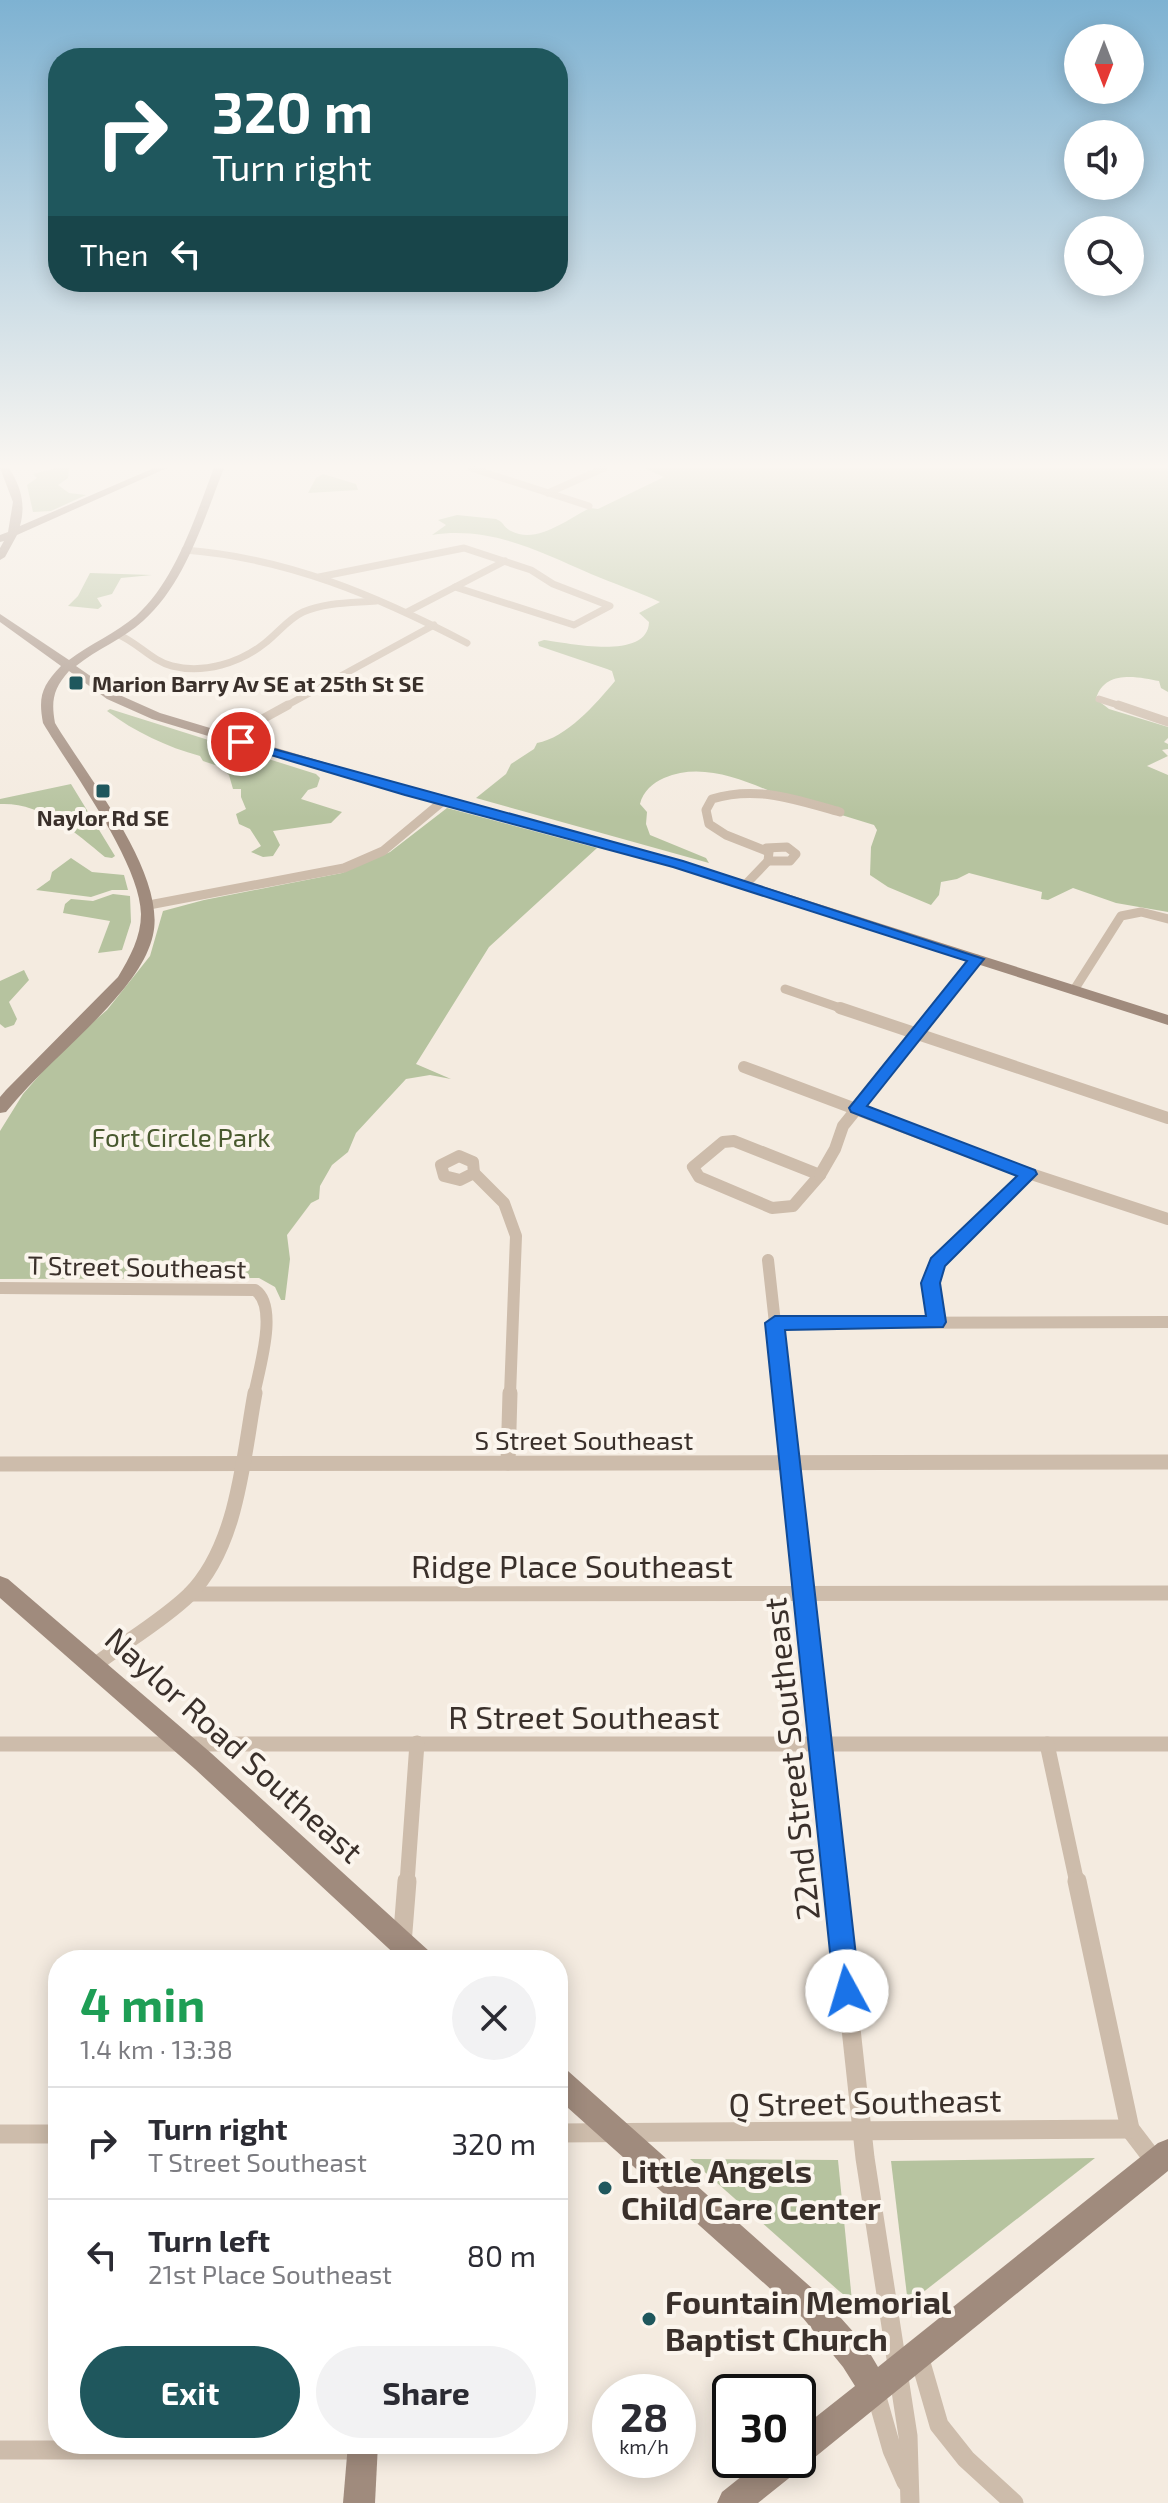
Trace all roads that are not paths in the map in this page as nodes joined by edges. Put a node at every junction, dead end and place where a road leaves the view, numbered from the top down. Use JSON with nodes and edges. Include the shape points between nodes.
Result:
{"nodes":[{"id":1,"x":164,"y":585,"type":"edge"},
{"id":2,"x":339,"y":585,"type":"edge"},
{"id":3,"x":459,"y":585,"type":"edge"},
{"id":4,"x":561,"y":585,"type":"edge"},
{"id":5,"x":455,"y":587,"type":"junction"},
{"id":6,"x":379,"y":601,"type":"junction"},
{"id":7,"x":407,"y":612,"type":"junction"},
{"id":8,"x":0,"y":617,"type":"edge"},
{"id":9,"x":434,"y":625,"type":"junction"},
{"id":10,"x":119,"y":635,"type":"junction"},
{"id":11,"x":467,"y":643,"type":"dead end"},
{"id":12,"x":68,"y":665,"type":"junction"},
{"id":13,"x":1099,"y":699,"type":"dead end"},
{"id":14,"x":1168,"y":722,"type":"edge"},
{"id":15,"x":228,"y":738,"type":"junction"},
{"id":16,"x":443,"y":801,"type":"junction"},
{"id":17,"x":840,"y":812,"type":"dead end"},
{"id":18,"x":766,"y":848,"type":"junction"},
{"id":19,"x":768,"y":861,"type":"junction"},
{"id":20,"x":745,"y":885,"type":"junction"},
{"id":21,"x":149,"y":905,"type":"junction"},
{"id":22,"x":1168,"y":919,"type":"edge"},
{"id":23,"x":977,"y":959,"type":"junction"},
{"id":24,"x":785,"y":989,"type":"dead end"},
{"id":25,"x":1074,"y":990,"type":"junction"},
{"id":26,"x":1168,"y":1020,"type":"edge"},
{"id":27,"x":916,"y":1034,"type":"junction"},
{"id":28,"x":744,"y":1067,"type":"dead end"},
{"id":29,"x":0,"y":1108,"type":"edge"},
{"id":30,"x":857,"y":1108,"type":"junction"},
{"id":31,"x":1168,"y":1118,"type":"edge"},
{"id":32,"x":474,"y":1173,"type":"dead end"},
{"id":33,"x":1029,"y":1174,"type":"junction"},
{"id":34,"x":821,"y":1176,"type":"junction"},
{"id":35,"x":1168,"y":1219,"type":"edge"},
{"id":36,"x":768,"y":1260,"type":"dead end"},
{"id":37,"x":0,"y":1288,"type":"edge"},
{"id":38,"x":936,"y":1322,"type":"junction"},
{"id":39,"x":1168,"y":1322,"type":"edge"},
{"id":40,"x":775,"y":1323,"type":"junction"},
{"id":41,"x":790,"y":1462,"type":"junction"},
{"id":42,"x":1168,"y":1462,"type":"edge"},
{"id":43,"x":242,"y":1463,"type":"junction"},
{"id":44,"x":508,"y":1463,"type":"junction"},
{"id":45,"x":0,"y":1464,"type":"edge"},
{"id":46,"x":0,"y":1585,"type":"edge"},
{"id":47,"x":804,"y":1593,"type":"junction"},
{"id":48,"x":1168,"y":1593,"type":"edge"},
{"id":49,"x":190,"y":1594,"type":"junction"},
{"id":50,"x":95,"y":1665,"type":"junction"},
{"id":51,"x":183,"y":1743,"type":"junction"},
{"id":52,"x":417,"y":1743,"type":"junction"},
{"id":53,"x":821,"y":1743,"type":"junction"},
{"id":54,"x":0,"y":1744,"type":"edge"},
{"id":55,"x":1047,"y":1744,"type":"junction"},
{"id":56,"x":1168,"y":1744,"type":"edge"},
{"id":57,"x":403,"y":1950,"type":"edge"},
{"id":58,"x":408,"y":1950,"type":"edge"},
{"id":59,"x":568,"y":2090,"type":"edge"},
{"id":60,"x":1130,"y":2129,"type":"junction"},
{"id":61,"x":862,"y":2132,"type":"junction"},
{"id":62,"x":568,"y":2133,"type":"edge"},
{"id":63,"x":619,"y":2133,"type":"junction"},
{"id":64,"x":0,"y":2134,"type":"edge"},
{"id":65,"x":48,"y":2134,"type":"edge"},
{"id":66,"x":1162,"y":2158,"type":"edge"},
{"id":67,"x":897,"y":2373,"type":"junction"},
{"id":68,"x":816,"y":2437,"type":"edge"},
{"id":69,"x":0,"y":2450,"type":"edge"},
{"id":70,"x":48,"y":2450,"type":"edge"},
{"id":71,"x":362,"y":2454,"type":"edge"},
{"id":72,"x":764,"y":2478,"type":"edge"},
{"id":73,"x":910,"y":2496,"type":"edge"},
{"id":74,"x":359,"y":2503,"type":"edge"},
{"id":75,"x":733,"y":2503,"type":"edge"},
{"id":76,"x":1014,"y":2503,"type":"edge"}],
"edges":[{"from":1,"to":10,"type":"main road","via":[[150,608]]},
{"from":2,"to":6,"type":"street"},
{"from":3,"to":5,"type":"street"},
{"from":4,"to":5,"type":"street","via":[[610,606],[574,625]]},
{"from":5,"to":7,"type":"street"},
{"from":6,"to":7,"type":"street"},
{"from":6,"to":10,"type":"street","via":[[307,610],[253,651],[210,667],[165,664]]},
{"from":7,"to":9,"type":"street"},
{"from":8,"to":12,"type":"main road"},
{"from":9,"to":11,"type":"street"},
{"from":9,"to":15,"type":"street"},
{"from":10,"to":12,"type":"main road"},
{"from":12,"to":15,"type":"main road","via":[[128,705]]},
{"from":12,"to":21,"type":"main road","via":[[48,692],[47,716],[138,866]]},
{"from":13,"to":14,"type":"street"},
{"from":15,"to":16,"type":"main road"},
{"from":16,"to":20,"type":"main road"},
{"from":16,"to":21,"type":"street","via":[[383,851],[344,868]]},
{"from":17,"to":18,"type":"street","via":[[755,790],[708,803],[705,817],[716,830]]},
{"from":18,"to":19,"type":"street"},
{"from":18,"to":19,"type":"street","via":[[780,845],[796,854],[790,861]]},
{"from":19,"to":20,"type":"street"},
{"from":20,"to":23,"type":"main road"},
{"from":21,"to":29,"type":"main road","via":[[142,943],[118,986]]},
{"from":22,"to":25,"type":"street","via":[[1135,912],[1121,916]]},
{"from":23,"to":25,"type":"main road"},
{"from":23,"to":27,"type":"street"},
{"from":24,"to":27,"type":"street"},
{"from":25,"to":26,"type":"main road"},
{"from":27,"to":30,"type":"street"},
{"from":27,"to":31,"type":"street"},
{"from":28,"to":30,"type":"street"},
{"from":30,"to":33,"type":"street"},
{"from":30,"to":34,"type":"street"},
{"from":32,"to":44,"type":"street","via":[[504,1203],[516,1236]]},
{"from":33,"to":35,"type":"street"},
{"from":33,"to":38,"type":"street","via":[[937,1263],[930,1283]]},
{"from":34,"to":34,"type":"street","via":[[734,1141],[723,1142],[693,1167],[699,1177],[776,1209],[793,1206]]},
{"from":36,"to":40,"type":"street","name":"22nd Street Southeast"},
{"from":37,"to":43,"type":"street","name":"T Street Southeast","via":[[261,1292],[268,1316]]},
{"from":38,"to":39,"type":"street"},
{"from":38,"to":40,"type":"street"},
{"from":40,"to":41,"type":"street","name":"22nd Street Southeast"},
{"from":41,"to":42,"type":"street","name":"S Street Southeast"},
{"from":41,"to":44,"type":"street","name":"S Street Southeast"},
{"from":41,"to":47,"type":"street","name":"22nd Street Southeast"},
{"from":43,"to":44,"type":"street","name":"S Street Southeast"},
{"from":43,"to":45,"type":"street","name":"S Street Southeast"},
{"from":43,"to":49,"type":"street","via":[[227,1533]]},
{"from":46,"to":50,"type":"main road","name":"Naylor Road Southeast"},
{"from":47,"to":48,"type":"street","name":"Ridge Place Southeast"},
{"from":47,"to":49,"type":"street","name":"Ridge Place Southeast"},
{"from":47,"to":53,"type":"street","name":"22nd Street Southeast"},
{"from":49,"to":50,"type":"street"},
{"from":50,"to":51,"type":"main road","name":"Naylor Road Southeast"},
{"from":51,"to":52,"type":"street","name":"R Street Southeast"},
{"from":51,"to":54,"type":"street","name":"R Street Southeast"},
{"from":51,"to":57,"type":"main road","name":"Naylor Road Southeast"},
{"from":52,"to":53,"type":"street","name":"R Street Southeast"},
{"from":52,"to":58,"type":"street"},
{"from":53,"to":55,"type":"street","name":"R Street Southeast"},
{"from":53,"to":61,"type":"street","name":"22nd Street Southeast"},
{"from":55,"to":56,"type":"street","name":"R Street Southeast"},
{"from":55,"to":60,"type":"street"},
{"from":59,"to":63,"type":"main road"},
{"from":60,"to":61,"type":"street","name":"Q Street Southeast"},
{"from":60,"to":66,"type":"street"},
{"from":61,"to":63,"type":"street","name":"Q Street Southeast"},
{"from":61,"to":67,"type":"street","name":"22nd Street Southeast"},
{"from":62,"to":63,"type":"street","name":"Q Street Southeast"},
{"from":63,"to":67,"type":"main road","via":[[813,2308],[854,2356]]},
{"from":64,"to":65,"type":"street"},
{"from":66,"to":67,"type":"main road"},
{"from":67,"to":68,"type":"main road"},
{"from":67,"to":73,"type":"street","name":"22nd Street Southeast","via":[[908,2436]]},
{"from":67,"to":73,"type":"street","name":"22nd Street Southeast","via":[[892,2450]]},
{"from":67,"to":76,"type":"street","via":[[966,2459]]},
{"from":69,"to":70,"type":"street"},
{"from":71,"to":74,"type":"main road"},
{"from":72,"to":75,"type":"main road"}]}
